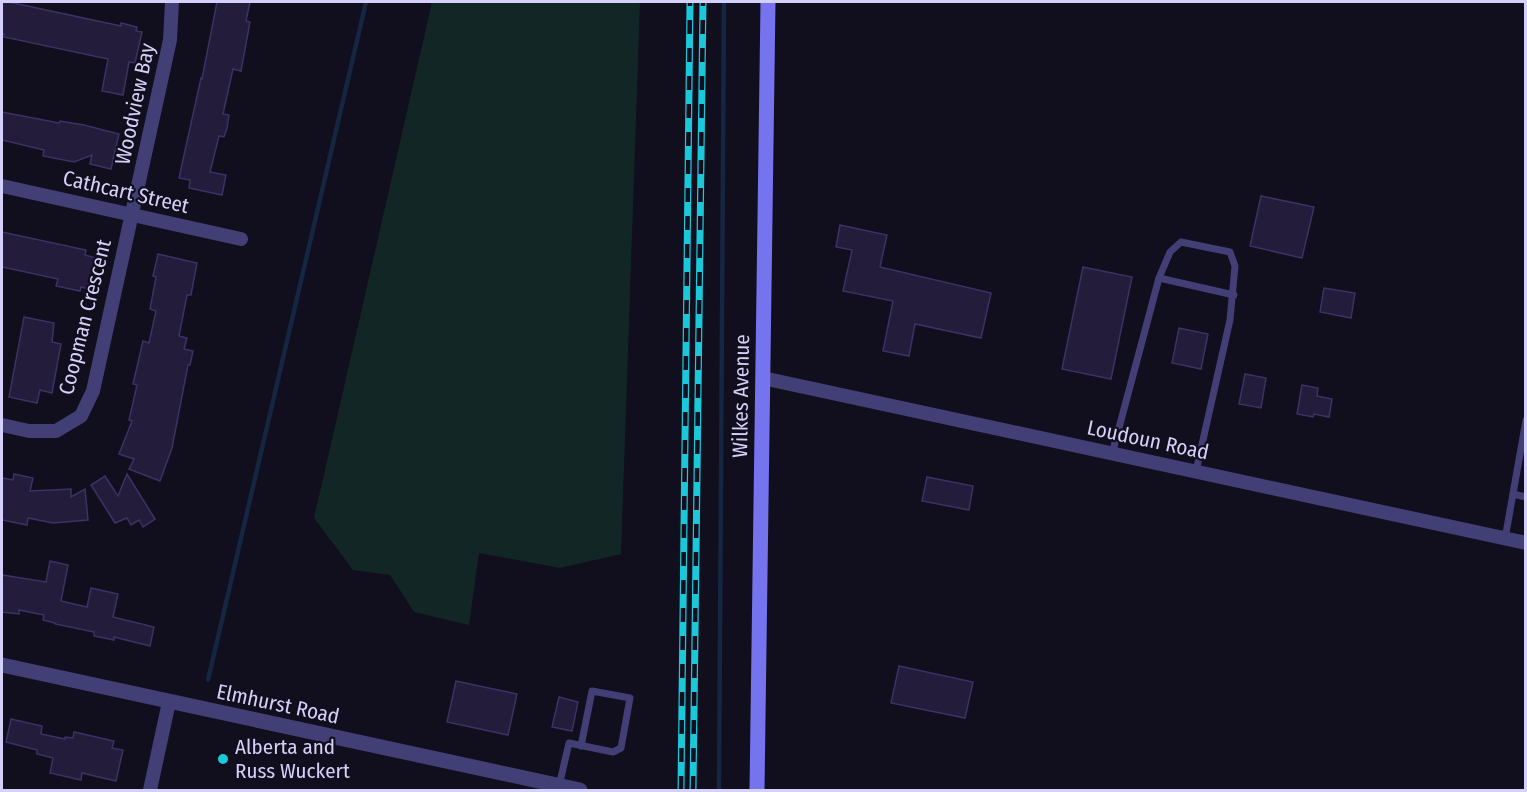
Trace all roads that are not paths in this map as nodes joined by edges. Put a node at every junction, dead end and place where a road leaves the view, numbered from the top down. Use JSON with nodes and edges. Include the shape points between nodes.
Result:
{"nodes":[{"id":1,"x":172,"y":2,"type":"edge"},
{"id":2,"x":768,"y":2,"type":"edge"},
{"id":3,"x":2,"y":186,"type":"edge"},
{"id":4,"x":132,"y":216,"type":"junction"},
{"id":5,"x":241,"y":239,"type":"dead end"},
{"id":6,"x":1159,"y":278,"type":"junction"},
{"id":7,"x":1234,"y":295,"type":"junction"},
{"id":8,"x":763,"y":378,"type":"junction"},
{"id":9,"x":1526,"y":420,"type":"edge"},
{"id":10,"x":2,"y":424,"type":"edge"},
{"id":11,"x":1112,"y":454,"type":"junction"},
{"id":12,"x":1196,"y":471,"type":"junction"},
{"id":13,"x":1513,"y":495,"type":"junction"},
{"id":14,"x":1526,"y":497,"type":"edge"},
{"id":15,"x":1505,"y":539,"type":"junction"},
{"id":16,"x":1526,"y":543,"type":"edge"},
{"id":17,"x":2,"y":665,"type":"edge"},
{"id":18,"x":170,"y":702,"type":"junction"},
{"id":19,"x":580,"y":746,"type":"junction"},
{"id":20,"x":559,"y":786,"type":"junction"},
{"id":21,"x":150,"y":790,"type":"edge"},
{"id":22,"x":580,"y":790,"type":"edge"},
{"id":23,"x":757,"y":790,"type":"edge"}],
"edges":[{"from":1,"to":4,"type":"street","name":"Woodview Bay","via":[[170,40]]},
{"from":2,"to":8,"type":"main road","name":"Wilkes Avenue"},
{"from":3,"to":4,"type":"street","name":"Cathcart Street"},
{"from":4,"to":5,"type":"street","name":"Cathcart Street"},
{"from":4,"to":10,"type":"street","name":"Coopman Crescent","via":[[93,391],[81,416],[56,431],[29,431]]},
{"from":6,"to":7,"type":"lane"},
{"from":6,"to":7,"type":"lane","via":[[1170,252],[1181,242],[1230,252],[1235,266]]},
{"from":6,"to":11,"type":"lane"},
{"from":7,"to":12,"type":"lane"},
{"from":8,"to":11,"type":"street","name":"Loudoun Road"},
{"from":8,"to":23,"type":"main road","name":"Wilkes Avenue"},
{"from":9,"to":13,"type":"lane"},
{"from":11,"to":12,"type":"street","name":"Loudoun Road"},
{"from":12,"to":15,"type":"street","name":"Loudoun Road"},
{"from":13,"to":14,"type":"lane"},
{"from":13,"to":15,"type":"lane"},
{"from":15,"to":16,"type":"street","name":"Loudoun Road"},
{"from":17,"to":18,"type":"street","name":"Elmhurst Road"},
{"from":18,"to":20,"type":"street","name":"Elmhurst Road"},
{"from":18,"to":21,"type":"street"},
{"from":19,"to":19,"type":"lane","via":[[613,752],[621,748],[630,698],[592,691]]},
{"from":19,"to":20,"type":"lane","via":[[568,743]]},
{"from":20,"to":22,"type":"street","name":"Elmhurst Road"}]}
